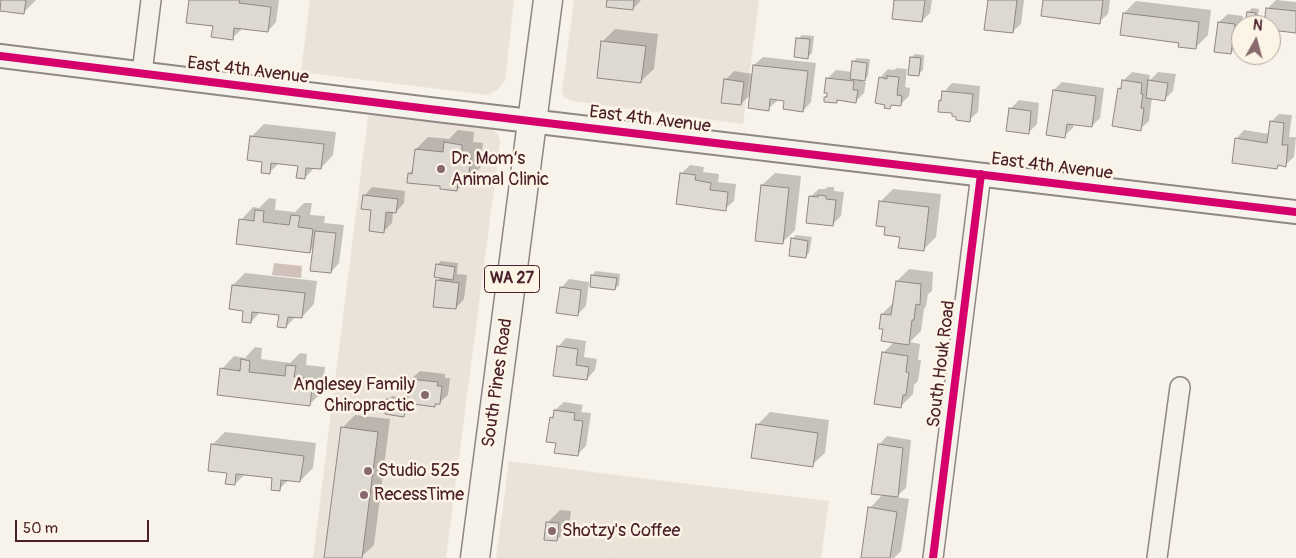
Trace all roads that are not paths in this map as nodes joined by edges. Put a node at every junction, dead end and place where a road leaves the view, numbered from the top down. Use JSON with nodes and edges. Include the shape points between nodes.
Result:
{"nodes":[{"id":1,"x":151,"y":0,"type":"edge"},
{"id":2,"x":548,"y":0,"type":"edge"},
{"id":3,"x":0,"y":56,"type":"edge"},
{"id":4,"x":142,"y":73,"type":"junction"},
{"id":5,"x":533,"y":121,"type":"junction"},
{"id":6,"x":981,"y":174,"type":"junction"},
{"id":7,"x":1296,"y":212,"type":"edge"},
{"id":8,"x":1180,"y":387,"type":"dead end"},
{"id":9,"x":475,"y":558,"type":"edge"},
{"id":10,"x":933,"y":558,"type":"edge"},
{"id":11,"x":1157,"y":558,"type":"edge"}],
"edges":[{"from":1,"to":4,"type":"street"},
{"from":2,"to":5,"type":"main road","name":"South Pines Road","number":"WA 27"},
{"from":3,"to":4,"type":"street","name":"East 4th Avenue"},
{"from":4,"to":5,"type":"street","name":"East 4th Avenue"},
{"from":5,"to":6,"type":"street","name":"East 4th Avenue"},
{"from":5,"to":9,"type":"main road","name":"South Pines Road","number":"WA 27"},
{"from":6,"to":7,"type":"street","name":"East 4th Avenue"},
{"from":6,"to":10,"type":"street","name":"South Houk Road"},
{"from":8,"to":11,"type":"street"}]}
